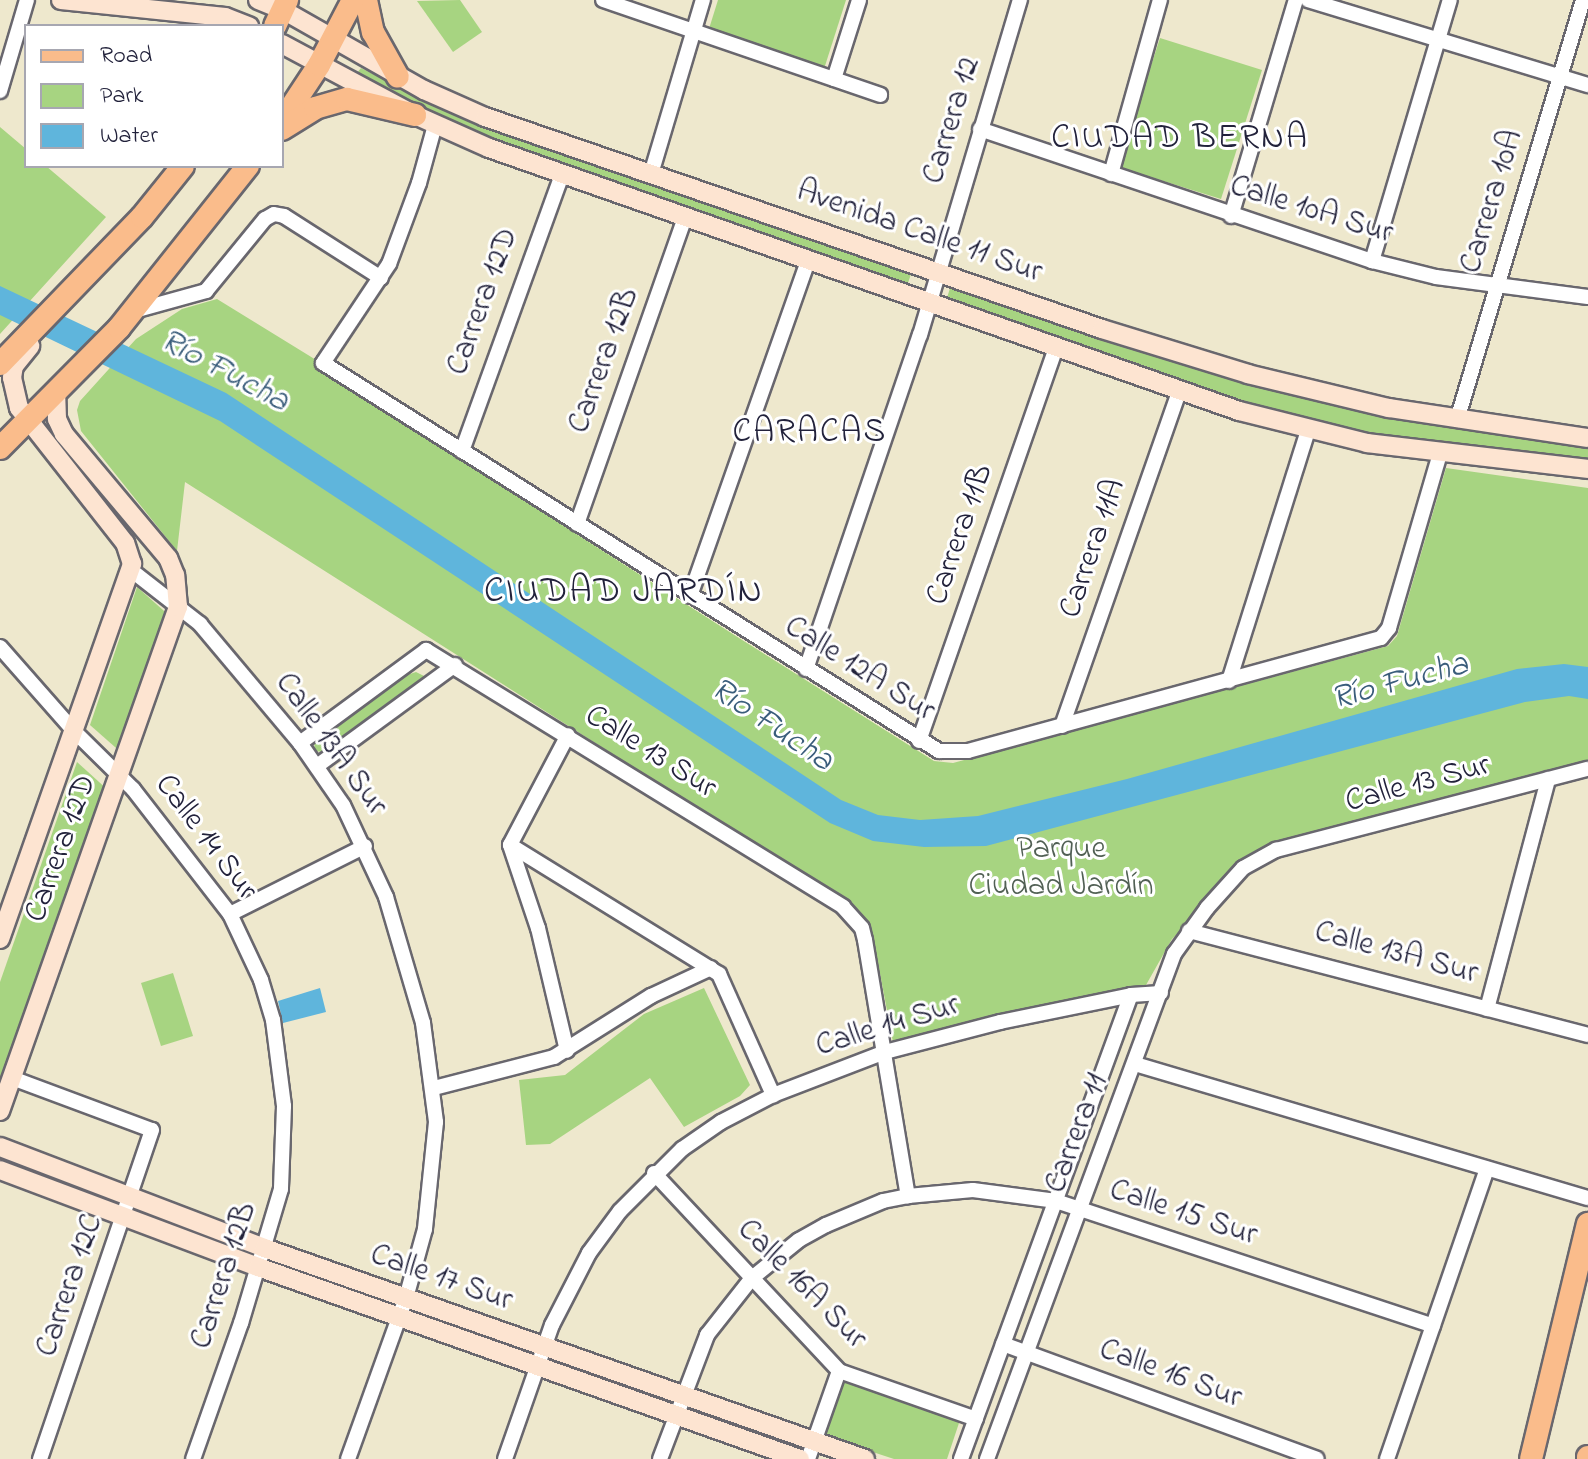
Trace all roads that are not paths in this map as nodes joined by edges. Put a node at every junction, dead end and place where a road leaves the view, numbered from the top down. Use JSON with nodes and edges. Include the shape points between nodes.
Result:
{"nodes":[{"id":1,"x":27,"y":0,"type":"edge"},
{"id":2,"x":61,"y":0,"type":"edge"},
{"id":3,"x":258,"y":0,"type":"edge"},
{"id":4,"x":353,"y":0,"type":"edge"},
{"id":5,"x":366,"y":0,"type":"edge"},
{"id":6,"x":603,"y":0,"type":"edge"},
{"id":7,"x":703,"y":0,"type":"edge"},
{"id":8,"x":859,"y":0,"type":"edge"},
{"id":9,"x":1020,"y":0,"type":"edge"},
{"id":10,"x":1160,"y":0,"type":"edge"},
{"id":11,"x":1296,"y":0,"type":"edge"},
{"id":12,"x":1308,"y":0,"type":"edge"},
{"id":13,"x":1450,"y":0,"type":"edge"},
{"id":14,"x":1583,"y":0,"type":"edge"},
{"id":15,"x":282,"y":12,"type":"edge"},
{"id":16,"x":244,"y":24,"type":"edge"},
{"id":17,"x":694,"y":31,"type":"junction"},
{"id":18,"x":334,"y":40,"type":"junction"},
{"id":19,"x":1438,"y":40,"type":"junction"},
{"id":20,"x":284,"y":45,"type":"edge"},
{"id":21,"x":319,"y":65,"type":"junction"},
{"id":22,"x":398,"y":77,"type":"junction"},
{"id":23,"x":1560,"y":77,"type":"junction"},
{"id":24,"x":834,"y":79,"type":"junction"},
{"id":25,"x":1588,"y":85,"type":"edge"},
{"id":26,"x":0,"y":91,"type":"edge"},
{"id":27,"x":880,"y":95,"type":"dead end"},
{"id":28,"x":284,"y":118,"type":"edge"},
{"id":29,"x":425,"y":120,"type":"junction"},
{"id":30,"x":284,"y":128,"type":"edge"},
{"id":31,"x":980,"y":129,"type":"junction"},
{"id":32,"x":181,"y":168,"type":"edge"},
{"id":33,"x":246,"y":168,"type":"edge"},
{"id":34,"x":562,"y":174,"type":"junction"},
{"id":35,"x":651,"y":174,"type":"junction"},
{"id":36,"x":1111,"y":174,"type":"junction"},
{"id":37,"x":1231,"y":216,"type":"junction"},
{"id":38,"x":685,"y":217,"type":"junction"},
{"id":39,"x":808,"y":260,"type":"junction"},
{"id":40,"x":1372,"y":261,"type":"junction"},
{"id":41,"x":939,"y":271,"type":"junction"},
{"id":42,"x":381,"y":278,"type":"junction"},
{"id":43,"x":1497,"y":287,"type":"junction"},
{"id":44,"x":1588,"y":297,"type":"edge"},
{"id":45,"x":929,"y":302,"type":"junction"},
{"id":46,"x":126,"y":319,"type":"junction"},
{"id":47,"x":27,"y":342,"type":"junction"},
{"id":48,"x":1056,"y":347,"type":"junction"},
{"id":49,"x":0,"y":364,"type":"edge"},
{"id":50,"x":1179,"y":391,"type":"junction"},
{"id":51,"x":56,"y":396,"type":"junction"},
{"id":52,"x":1457,"y":420,"type":"junction"},
{"id":53,"x":29,"y":422,"type":"junction"},
{"id":54,"x":1308,"y":431,"type":"junction"},
{"id":55,"x":1588,"y":438,"type":"edge"},
{"id":56,"x":0,"y":448,"type":"edge"},
{"id":57,"x":462,"y":451,"type":"junction"},
{"id":58,"x":1440,"y":454,"type":"junction"},
{"id":59,"x":1588,"y":469,"type":"edge"},
{"id":60,"x":577,"y":524,"type":"junction"},
{"id":61,"x":131,"y":570,"type":"junction"},
{"id":62,"x":690,"y":596,"type":"junction"},
{"id":63,"x":178,"y":607,"type":"junction"},
{"id":64,"x":0,"y":647,"type":"edge"},
{"id":65,"x":455,"y":665,"type":"junction"},
{"id":66,"x":806,"y":669,"type":"junction"},
{"id":67,"x":1229,"y":681,"type":"junction"},
{"id":68,"x":1062,"y":726,"type":"junction"},
{"id":69,"x":74,"y":731,"type":"junction"},
{"id":70,"x":568,"y":735,"type":"junction"},
{"id":71,"x":919,"y":741,"type":"junction"},
{"id":72,"x":300,"y":743,"type":"junction"},
{"id":73,"x":317,"y":766,"type":"junction"},
{"id":74,"x":1588,"y":769,"type":"edge"},
{"id":75,"x":121,"y":776,"type":"junction"},
{"id":76,"x":1548,"y":779,"type":"junction"},
{"id":77,"x":510,"y":845,"type":"junction"},
{"id":78,"x":365,"y":846,"type":"junction"},
{"id":79,"x":1262,"y":856,"type":"joint"},
{"id":80,"x":230,"y":914,"type":"junction"},
{"id":81,"x":1189,"y":931,"type":"junction"},
{"id":82,"x":0,"y":939,"type":"edge"},
{"id":83,"x":711,"y":968,"type":"junction"},
{"id":84,"x":1161,"y":993,"type":"junction"},
{"id":85,"x":1131,"y":995,"type":"junction"},
{"id":86,"x":1487,"y":1009,"type":"junction"},
{"id":87,"x":1588,"y":1035,"type":"edge"},
{"id":88,"x":567,"y":1051,"type":"junction"},
{"id":89,"x":885,"y":1052,"type":"junction"},
{"id":90,"x":1135,"y":1064,"type":"junction"},
{"id":91,"x":12,"y":1078,"type":"junction"},
{"id":92,"x":433,"y":1083,"type":"junction"},
{"id":93,"x":773,"y":1095,"type":"junction"},
{"id":94,"x":284,"y":1106,"type":"joint"},
{"id":95,"x":0,"y":1111,"type":"edge"},
{"id":96,"x":0,"y":1147,"type":"edge"},
{"id":97,"x":1487,"y":1169,"type":"junction"},
{"id":98,"x":0,"y":1170,"type":"edge"},
{"id":99,"x":654,"y":1173,"type":"junction"},
{"id":100,"x":908,"y":1196,"type":"junction"},
{"id":101,"x":131,"y":1197,"type":"junction"},
{"id":102,"x":1588,"y":1198,"type":"edge"},
{"id":103,"x":1056,"y":1201,"type":"junction"},
{"id":104,"x":1080,"y":1209,"type":"junction"},
{"id":105,"x":125,"y":1217,"type":"junction"},
{"id":106,"x":1588,"y":1224,"type":"edge"},
{"id":107,"x":264,"y":1248,"type":"junction"},
{"id":108,"x":258,"y":1267,"type":"junction"},
{"id":109,"x":752,"y":1278,"type":"junction"},
{"id":110,"x":406,"y":1298,"type":"junction"},
{"id":111,"x":399,"y":1317,"type":"junction"},
{"id":112,"x":1433,"y":1326,"type":"junction"},
{"id":113,"x":1003,"y":1344,"type":"junction"},
{"id":114,"x":544,"y":1347,"type":"junction"},
{"id":115,"x":1027,"y":1353,"type":"junction"},
{"id":116,"x":538,"y":1366,"type":"junction"},
{"id":117,"x":839,"y":1371,"type":"junction"},
{"id":118,"x":683,"y":1395,"type":"junction"},
{"id":119,"x":675,"y":1415,"type":"junction"},
{"id":120,"x":976,"y":1419,"type":"junction"},
{"id":121,"x":811,"y":1450,"type":"edge"},
{"id":122,"x":40,"y":1459,"type":"edge"},
{"id":123,"x":193,"y":1459,"type":"edge"},
{"id":124,"x":348,"y":1459,"type":"edge"},
{"id":125,"x":505,"y":1459,"type":"edge"},
{"id":126,"x":660,"y":1459,"type":"edge"},
{"id":127,"x":800,"y":1459,"type":"edge"},
{"id":128,"x":865,"y":1459,"type":"edge"},
{"id":129,"x":961,"y":1459,"type":"edge"},
{"id":130,"x":987,"y":1459,"type":"edge"},
{"id":131,"x":1317,"y":1459,"type":"edge"},
{"id":132,"x":1387,"y":1459,"type":"edge"},
{"id":133,"x":1531,"y":1459,"type":"edge"}],
"edges":[{"from":1,"to":26,"type":"street"},
{"from":2,"to":16,"type":"street","via":[[225,17]]},
{"from":3,"to":15,"type":"street","name":"Avenida Calle 11 Sur"},
{"from":4,"to":18,"type":"main road"},
{"from":5,"to":22,"type":"main road","via":[[373,32]]},
{"from":6,"to":17,"type":"street"},
{"from":7,"to":17,"type":"street"},
{"from":8,"to":24,"type":"street"},
{"from":9,"to":31,"type":"street","name":"Carrera 12"},
{"from":10,"to":36,"type":"street"},
{"from":11,"to":37,"type":"street"},
{"from":12,"to":19,"type":"street"},
{"from":13,"to":19,"type":"street"},
{"from":14,"to":23,"type":"street","name":"Carrera 10A"},
{"from":15,"to":18,"type":"street","name":"Avenida Calle 11 Sur"},
{"from":17,"to":24,"type":"street"},
{"from":17,"to":35,"type":"street"},
{"from":18,"to":21,"type":"main road"},
{"from":18,"to":22,"type":"street","name":"Avenida Calle 11 Sur"},
{"from":19,"to":23,"type":"street"},
{"from":19,"to":40,"type":"street"},
{"from":20,"to":21,"type":"street","name":"Avenida Calle 11 Sur"},
{"from":21,"to":28,"type":"main road"},
{"from":21,"to":29,"type":"street","name":"Avenida Calle 11 Sur"},
{"from":22,"to":35,"type":"street","name":"Avenida Calle 11 Sur","via":[[485,117]]},
{"from":23,"to":25,"type":"street"},
{"from":23,"to":43,"type":"street","name":"Carrera 10A"},
{"from":24,"to":27,"type":"street"},
{"from":29,"to":30,"type":"main road","via":[[347,99],[315,108]]},
{"from":29,"to":34,"type":"street","name":"Avenida Calle 11 Sur"},
{"from":29,"to":42,"type":"street","via":[[395,251]]},
{"from":31,"to":36,"type":"street","name":"Calle 10A Sur"},
{"from":31,"to":41,"type":"street","name":"Carrera 12"},
{"from":32,"to":47,"type":"main road"},
{"from":33,"to":46,"type":"main road"},
{"from":34,"to":38,"type":"street","name":"Avenida Calle 11 Sur"},
{"from":34,"to":57,"type":"street","name":"Carrera 12D"},
{"from":35,"to":41,"type":"street","name":"Avenida Calle 11 Sur"},
{"from":36,"to":37,"type":"street","name":"Calle 10A Sur"},
{"from":37,"to":40,"type":"street","name":"Calle 10A Sur"},
{"from":38,"to":39,"type":"street","name":"Avenida Calle 11 Sur"},
{"from":38,"to":60,"type":"street","name":"Carrera 12B"},
{"from":39,"to":45,"type":"street","name":"Avenida Calle 11 Sur"},
{"from":39,"to":62,"type":"street"},
{"from":40,"to":43,"type":"street","name":"Calle 10A Sur"},
{"from":41,"to":45,"type":"street","name":"Carrera 12"},
{"from":41,"to":52,"type":"street","name":"Avenida Calle 11 Sur","via":[[1248,374]]},
{"from":42,"to":46,"type":"street","via":[[274,214],[206,291]]},
{"from":42,"to":57,"type":"street","name":"Calle 12A Sur","via":[[323,363]]},
{"from":43,"to":44,"type":"street","name":"Calle 10A Sur"},
{"from":43,"to":52,"type":"street","name":"Carrera 10A"},
{"from":45,"to":48,"type":"street","name":"Avenida Calle 11 Sur"},
{"from":45,"to":66,"type":"street","name":"Carrera 12"},
{"from":46,"to":51,"type":"main road"},
{"from":47,"to":49,"type":"main road"},
{"from":47,"to":53,"type":"street","via":[[12,378],[19,408]]},
{"from":48,"to":50,"type":"street","name":"Avenida Calle 11 Sur"},
{"from":48,"to":71,"type":"street","name":"Carrera 11B"},
{"from":50,"to":54,"type":"street","name":"Avenida Calle 11 Sur"},
{"from":50,"to":68,"type":"street","name":"Carrera 11A"},
{"from":51,"to":53,"type":"main road"},
{"from":51,"to":63,"type":"street","via":[[64,434],[168,558]]},
{"from":52,"to":55,"type":"street","name":"Avenida Calle 11 Sur"},
{"from":53,"to":56,"type":"main road"},
{"from":53,"to":61,"type":"street","via":[[125,543]]},
{"from":54,"to":58,"type":"street","name":"Avenida Calle 11 Sur"},
{"from":54,"to":67,"type":"street"},
{"from":57,"to":60,"type":"street","name":"Calle 12A Sur"},
{"from":58,"to":59,"type":"street","name":"Avenida Calle 11 Sur"},
{"from":58,"to":67,"type":"street","name":"Calle 12A Sur","via":[[1389,628],[1381,638]]},
{"from":60,"to":62,"type":"street","name":"Calle 12A Sur"},
{"from":61,"to":63,"type":"street","name":"Calle 13A Sur"},
{"from":61,"to":69,"type":"street","name":"Carrera 12D"},
{"from":62,"to":66,"type":"street","name":"Calle 12A Sur"},
{"from":63,"to":72,"type":"street","name":"Calle 13A Sur","via":[[200,624]]},
{"from":63,"to":75,"type":"street","name":"Carrera 12D"},
{"from":64,"to":69,"type":"street","name":"Calle 14 Sur"},
{"from":65,"to":70,"type":"street","name":"Calle 13 Sur"},
{"from":65,"to":72,"type":"street","name":"Calle 13 Sur","via":[[426,650]]},
{"from":65,"to":73,"type":"street"},
{"from":66,"to":71,"type":"street","name":"Calle 12A Sur"},
{"from":67,"to":68,"type":"street","name":"Calle 12A Sur"},
{"from":68,"to":71,"type":"street","name":"Calle 12A Sur","via":[[968,751],[939,751]]},
{"from":69,"to":75,"type":"street","name":"Calle 14 Sur"},
{"from":69,"to":82,"type":"street","name":"Carrera 12D"},
{"from":70,"to":77,"type":"street"},
{"from":70,"to":89,"type":"street","name":"Calle 13 Sur","via":[[843,907],[862,928]]},
{"from":72,"to":73,"type":"street","name":"Calle 13A Sur"},
{"from":73,"to":78,"type":"street","name":"Calle 13A Sur"},
{"from":74,"to":76,"type":"street","name":"Calle 13 Sur"},
{"from":75,"to":80,"type":"street","name":"Calle 14 Sur"},
{"from":75,"to":91,"type":"street","name":"Carrera 12D"},
{"from":76,"to":79,"type":"street","name":"Calle 13 Sur"},
{"from":76,"to":86,"type":"street"},
{"from":77,"to":83,"type":"street"},
{"from":77,"to":88,"type":"street","via":[[538,928]]},
{"from":78,"to":80,"type":"street"},
{"from":78,"to":92,"type":"street","name":"Calle 13A Sur","via":[[404,951]]},
{"from":79,"to":81,"type":"street","name":"Carrera 11","via":[[1243,868]]},
{"from":80,"to":94,"type":"street","name":"Calle 14 Sur","via":[[273,1020]]},
{"from":81,"to":84,"type":"street","name":"Carrera 11","via":[[1174,954]]},
{"from":81,"to":86,"type":"street","name":"Calle 13A Sur"},
{"from":83,"to":88,"type":"street","via":[[651,996]]},
{"from":83,"to":93,"type":"street","via":[[724,981]]},
{"from":84,"to":85,"type":"street","name":"Calle 14 Sur"},
{"from":84,"to":90,"type":"street","name":"Carrera 11"},
{"from":85,"to":89,"type":"street","name":"Calle 14 Sur"},
{"from":85,"to":103,"type":"street","name":"Carrera 11"},
{"from":86,"to":87,"type":"street","name":"Calle 13A Sur"},
{"from":88,"to":92,"type":"street","via":[[526,1067]]},
{"from":89,"to":93,"type":"street","name":"Calle 14 Sur"},
{"from":89,"to":100,"type":"street"},
{"from":90,"to":97,"type":"street"},
{"from":90,"to":104,"type":"street","name":"Carrera 11"},
{"from":91,"to":95,"type":"street","name":"Carrera 12D"},
{"from":91,"to":101,"type":"street","name":"Carrera 12C","via":[[152,1130]]},
{"from":92,"to":110,"type":"street","name":"Calle 13A Sur","via":[[431,1187]]},
{"from":93,"to":99,"type":"street","name":"Calle 14 Sur","via":[[721,1122]]},
{"from":94,"to":107,"type":"street","name":"Carrera 12B","via":[[281,1189]]},
{"from":96,"to":101,"type":"street","name":"Calle 17 Sur"},
{"from":97,"to":102,"type":"street"},
{"from":97,"to":112,"type":"street"},
{"from":98,"to":105,"type":"street","name":"Calle 17 Sur"},
{"from":99,"to":109,"type":"street","name":"Calle 16A Sur"},
{"from":99,"to":114,"type":"street","via":[[589,1253]]},
{"from":100,"to":103,"type":"street","name":"Calle 15 Sur","via":[[973,1190]]},
{"from":100,"to":109,"type":"street","via":[[826,1225]]},
{"from":101,"to":105,"type":"street","name":"Carrera 12C"},
{"from":101,"to":107,"type":"street","name":"Calle 17 Sur"},
{"from":103,"to":104,"type":"street","name":"Calle 15 Sur"},
{"from":103,"to":113,"type":"street","name":"Carrera 11"},
{"from":104,"to":112,"type":"street","name":"Calle 15 Sur"},
{"from":104,"to":115,"type":"street","name":"Carrera 11"},
{"from":105,"to":108,"type":"street","name":"Calle 17 Sur"},
{"from":105,"to":122,"type":"street","name":"Carrera 12C"},
{"from":106,"to":133,"type":"main road"},
{"from":107,"to":108,"type":"street","name":"Carrera 12B"},
{"from":107,"to":110,"type":"street","name":"Calle 17 Sur"},
{"from":108,"to":111,"type":"street","name":"Calle 17 Sur"},
{"from":108,"to":123,"type":"street","name":"Carrera 12B"},
{"from":109,"to":117,"type":"street","name":"Calle 16A Sur"},
{"from":109,"to":118,"type":"street","via":[[707,1335]]},
{"from":110,"to":111,"type":"street","name":"Calle 13A Sur"},
{"from":110,"to":114,"type":"street","name":"Calle 17 Sur"},
{"from":111,"to":116,"type":"street","name":"Calle 17 Sur"},
{"from":111,"to":124,"type":"street","name":"Calle 13A Sur"},
{"from":112,"to":132,"type":"street"},
{"from":113,"to":115,"type":"street","name":"Calle 16 Sur"},
{"from":113,"to":120,"type":"street","name":"Carrera 11"},
{"from":114,"to":116,"type":"street"},
{"from":114,"to":118,"type":"street","name":"Calle 17 Sur"},
{"from":115,"to":130,"type":"street","name":"Carrera 11"},
{"from":115,"to":131,"type":"street","name":"Calle 16 Sur"},
{"from":116,"to":119,"type":"street","name":"Calle 17 Sur"},
{"from":116,"to":125,"type":"street"},
{"from":117,"to":120,"type":"street","name":"Calle 16A Sur"},
{"from":117,"to":121,"type":"street"},
{"from":118,"to":119,"type":"street"},
{"from":118,"to":121,"type":"street","name":"Calle 17 Sur"},
{"from":119,"to":126,"type":"street"},
{"from":119,"to":127,"type":"street","name":"Calle 17 Sur"},
{"from":120,"to":129,"type":"street","name":"Carrera 11"},
{"from":121,"to":128,"type":"street","name":"Calle 17 Sur"}]}
